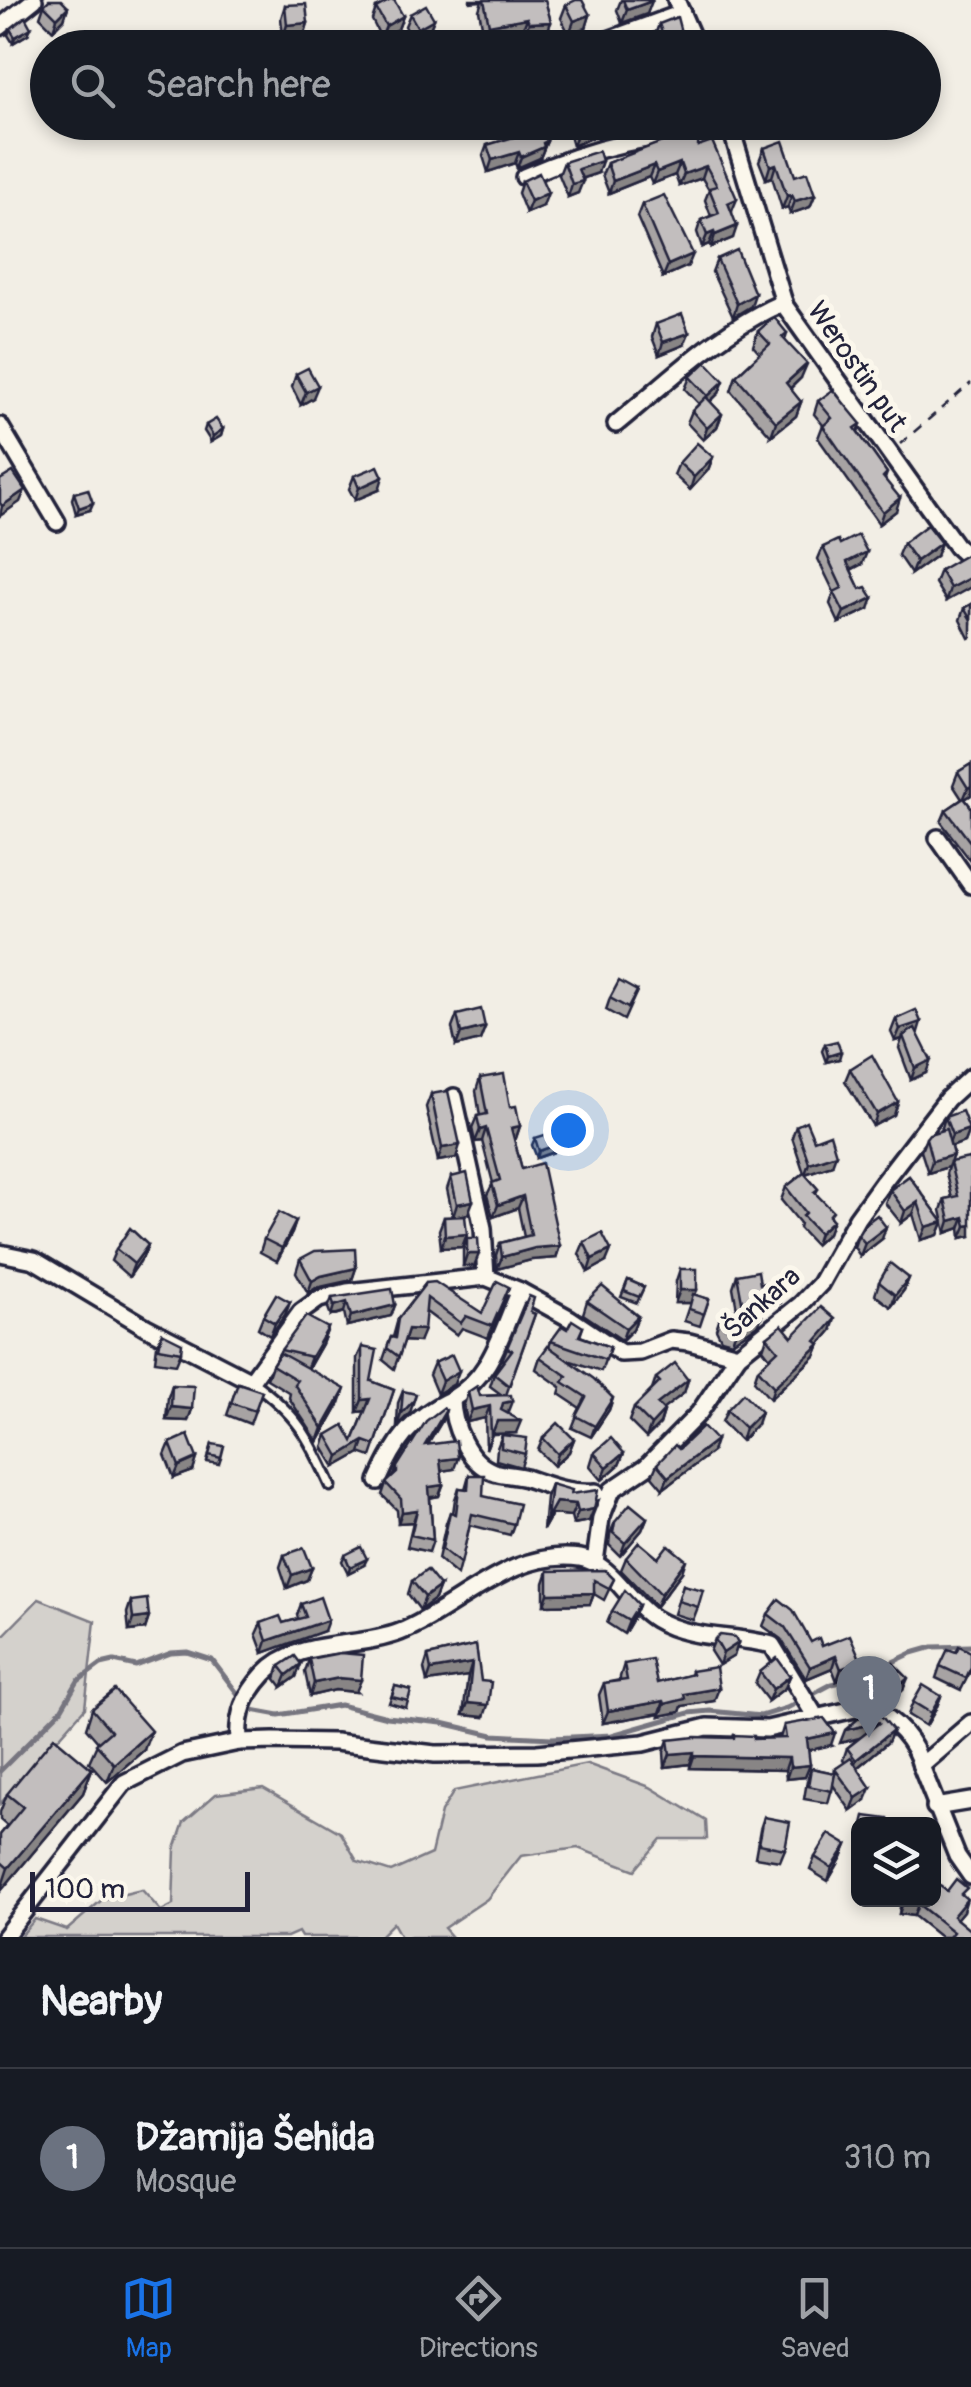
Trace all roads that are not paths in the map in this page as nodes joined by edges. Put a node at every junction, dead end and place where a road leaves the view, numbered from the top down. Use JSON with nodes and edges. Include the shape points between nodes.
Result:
{"nodes":[{"id":1,"x":34,"y":0,"type":"edge"},
{"id":2,"x":679,"y":6,"type":"edge"},
{"id":3,"x":0,"y":27,"type":"edge"},
{"id":4,"x":627,"y":30,"type":"edge"},
{"id":5,"x":689,"y":30,"type":"edge"},
{"id":6,"x":627,"y":140,"type":"edge"},
{"id":7,"x":734,"y":140,"type":"edge"},
{"id":8,"x":524,"y":177,"type":"edge"},
{"id":9,"x":784,"y":302,"type":"junction"},
{"id":10,"x":616,"y":424,"type":"dead end"},
{"id":11,"x":0,"y":426,"type":"edge"},
{"id":12,"x":57,"y":522,"type":"dead end"},
{"id":13,"x":971,"y":560,"type":"edge"},
{"id":14,"x":938,"y":838,"type":"dead end"},
{"id":15,"x":971,"y":885,"type":"edge"},
{"id":16,"x":971,"y":1077,"type":"edge"},
{"id":17,"x":454,"y":1098,"type":"edge"},
{"id":18,"x":0,"y":1254,"type":"edge"},
{"id":19,"x":486,"y":1278,"type":"junction"},
{"id":20,"x":520,"y":1291,"type":"junction"},
{"id":21,"x":738,"y":1355,"type":"junction"},
{"id":22,"x":250,"y":1381,"type":"junction"},
{"id":23,"x":452,"y":1399,"type":"junction"},
{"id":24,"x":378,"y":1482,"type":"dead end"},
{"id":25,"x":331,"y":1486,"type":"dead end"},
{"id":26,"x":612,"y":1490,"type":"junction"},
{"id":27,"x":595,"y":1562,"type":"junction"},
{"id":28,"x":817,"y":1719,"type":"junction"},
{"id":29,"x":971,"y":1723,"type":"edge"},
{"id":30,"x":240,"y":1742,"type":"junction"},
{"id":31,"x":920,"y":1766,"type":"junction"},
{"id":32,"x":971,"y":1802,"type":"edge"},
{"id":33,"x":935,"y":1806,"type":"junction"},
{"id":34,"x":971,"y":1876,"type":"edge"},
{"id":35,"x":4,"y":1937,"type":"edge"}],
"edges":[{"from":1,"to":3,"type":"street"},
{"from":2,"to":4,"type":"street"},
{"from":2,"to":5,"type":"street"},
{"from":6,"to":8,"type":"street"},
{"from":7,"to":9,"type":"street","name":"Werostin put"},
{"from":9,"to":10,"type":"street","via":[[724,333]]},
{"from":9,"to":13,"type":"street","name":"Werostin put"},
{"from":11,"to":12,"type":"street"},
{"from":14,"to":15,"type":"street"},
{"from":16,"to":21,"type":"street","name":"Šankara","via":[[883,1182],[820,1284]]},
{"from":17,"to":19,"type":"street","via":[[483,1228]]},
{"from":18,"to":22,"type":"street","via":[[34,1260]]},
{"from":19,"to":20,"type":"street"},
{"from":19,"to":22,"type":"street","via":[[319,1298]]},
{"from":20,"to":21,"type":"street","via":[[622,1354],[671,1340]]},
{"from":20,"to":23,"type":"street","via":[[489,1364],[472,1387]]},
{"from":21,"to":26,"type":"street","name":"Šankara","via":[[699,1413],[646,1467]]},
{"from":22,"to":25,"type":"lane","via":[[296,1418]]},
{"from":23,"to":24,"type":"street","via":[[398,1439]]},
{"from":23,"to":26,"type":"street","via":[[452,1420],[483,1466],[563,1490]]},
{"from":26,"to":27,"type":"street"},
{"from":27,"to":28,"type":"street","via":[[652,1618],[683,1632],[772,1646]]},
{"from":27,"to":30,"type":"street","via":[[560,1557],[523,1566],[398,1632],[295,1654],[265,1672],[239,1710]]},
{"from":28,"to":30,"type":"street","via":[[767,1729],[707,1727],[643,1743],[537,1753]]},
{"from":28,"to":31,"type":"street","via":[[868,1706],[900,1728]]},
{"from":29,"to":31,"type":"street"},
{"from":30,"to":35,"type":"street","via":[[182,1754],[124,1782]]},
{"from":31,"to":33,"type":"street"},
{"from":32,"to":33,"type":"street"},
{"from":33,"to":34,"type":"street"}]}
